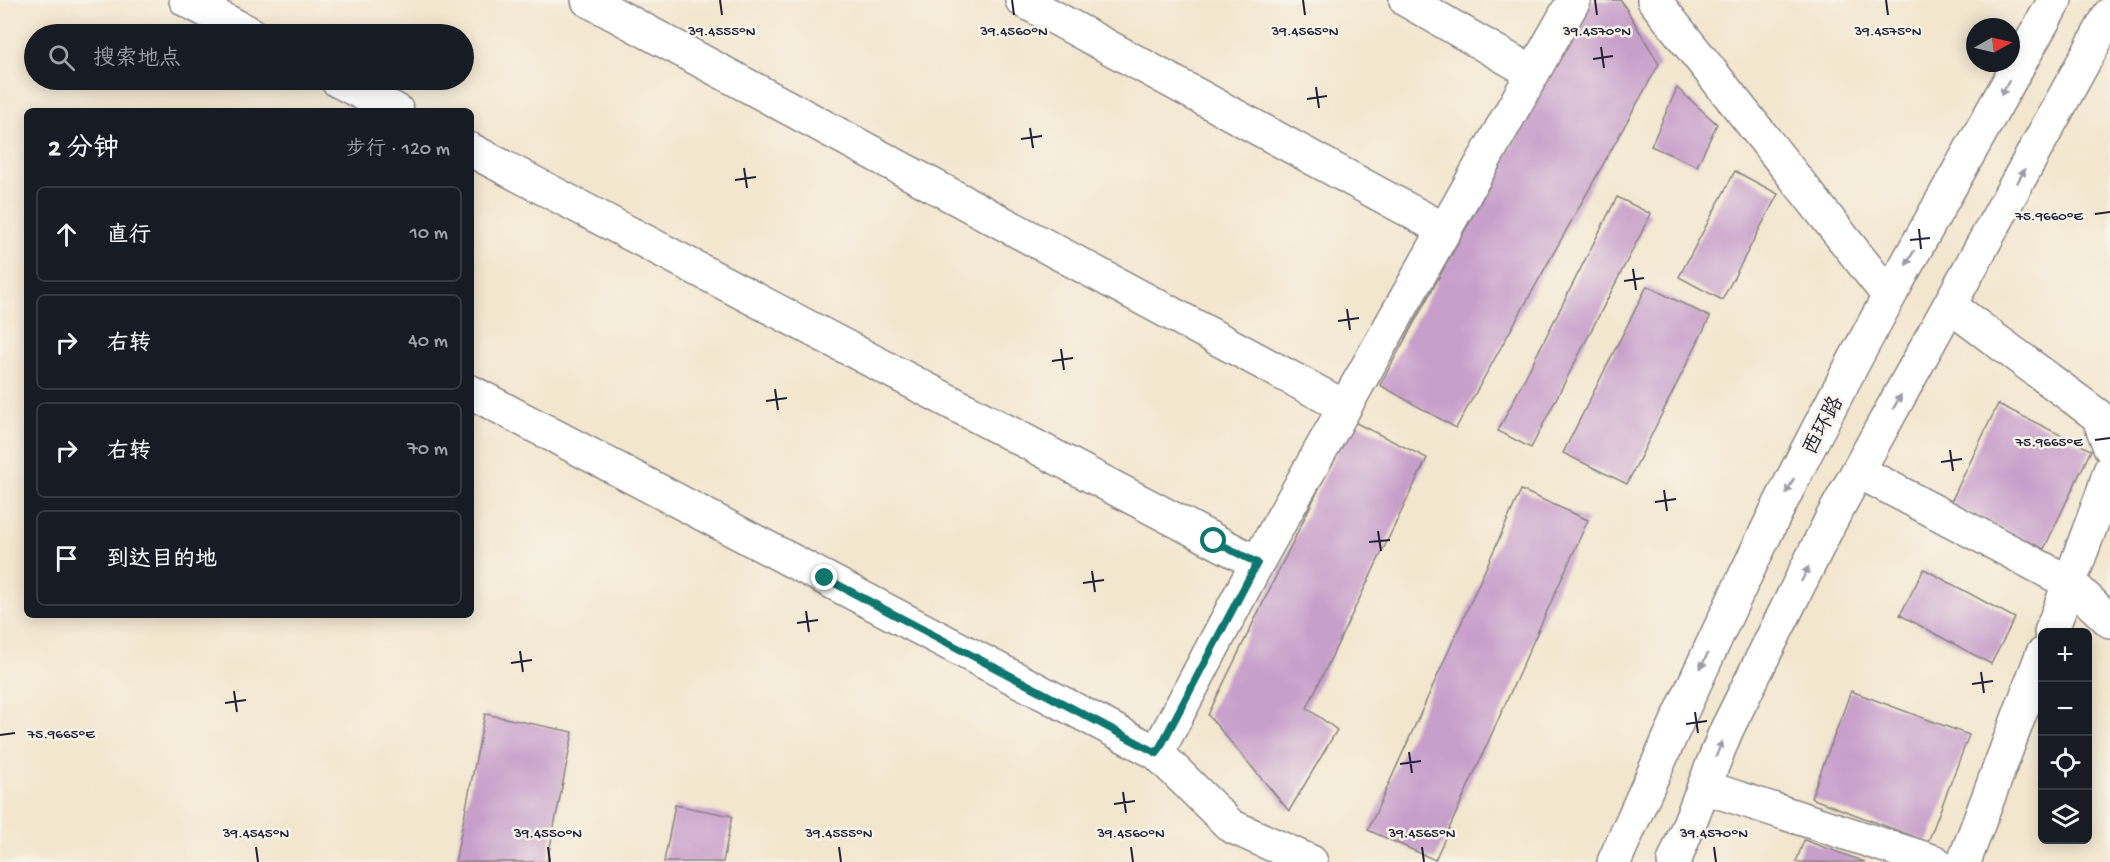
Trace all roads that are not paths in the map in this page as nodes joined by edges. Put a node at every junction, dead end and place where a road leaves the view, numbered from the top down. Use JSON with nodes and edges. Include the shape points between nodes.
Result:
{"nodes":[{"id":1,"x":186,"y":0,"type":"edge"},
{"id":2,"x":588,"y":0,"type":"edge"},
{"id":3,"x":1022,"y":0,"type":"edge"},
{"id":4,"x":1406,"y":0,"type":"edge"},
{"id":5,"x":1574,"y":0,"type":"edge"},
{"id":6,"x":1654,"y":0,"type":"edge"},
{"id":7,"x":2055,"y":0,"type":"edge"},
{"id":8,"x":2110,"y":14,"type":"edge"},
{"id":9,"x":232,"y":24,"type":"edge"},
{"id":10,"x":1533,"y":73,"type":"junction"},
{"id":11,"x":356,"y":90,"type":"edge"},
{"id":12,"x":391,"y":108,"type":"edge"},
{"id":13,"x":474,"y":152,"type":"edge"},
{"id":14,"x":1445,"y":230,"type":"junction"},
{"id":15,"x":1889,"y":296,"type":"junction"},
{"id":16,"x":1950,"y":306,"type":"junction"},
{"id":17,"x":474,"y":394,"type":"edge"},
{"id":18,"x":1345,"y":407,"type":"junction"},
{"id":19,"x":2110,"y":447,"type":"edge"},
{"id":20,"x":1858,"y":471,"type":"junction"},
{"id":21,"x":2110,"y":471,"type":"edge"},
{"id":22,"x":1257,"y":563,"type":"junction"},
{"id":23,"x":2070,"y":583,"type":"junction"},
{"id":24,"x":2110,"y":621,"type":"edge"},
{"id":25,"x":2053,"y":628,"type":"edge"},
{"id":26,"x":2038,"y":668,"type":"edge"},
{"id":27,"x":1157,"y":753,"type":"junction"},
{"id":28,"x":1704,"y":787,"type":"junction"},
{"id":29,"x":1311,"y":862,"type":"edge"},
{"id":30,"x":1614,"y":862,"type":"edge"},
{"id":31,"x":1674,"y":862,"type":"edge"},
{"id":32,"x":1935,"y":862,"type":"edge"},
{"id":33,"x":1964,"y":862,"type":"edge"}],
"edges":[{"from":1,"to":9,"type":"street"},
{"from":2,"to":18,"type":"street"},
{"from":3,"to":14,"type":"street"},
{"from":4,"to":10,"type":"street"},
{"from":5,"to":10,"type":"street"},
{"from":6,"to":15,"type":"street"},
{"from":7,"to":15,"type":"street","name":"西环路","one_way":true},
{"from":16,"to":8,"type":"street","one_way":true},
{"from":10,"to":14,"type":"street"},
{"from":11,"to":12,"type":"street"},
{"from":13,"to":22,"type":"street"},
{"from":14,"to":18,"type":"street"},
{"from":15,"to":30,"type":"street","name":"西环路","one_way":true,"via":[[1783,499],[1679,714]]},
{"from":16,"to":19,"type":"street","via":[[2098,416]]},
{"from":20,"to":16,"type":"street","one_way":true},
{"from":17,"to":27,"type":"street"},
{"from":18,"to":22,"type":"street"},
{"from":20,"to":23,"type":"street"},
{"from":28,"to":20,"type":"street","one_way":true,"via":[[1726,731]]},
{"from":21,"to":23,"type":"street"},
{"from":22,"to":27,"type":"street"},
{"from":23,"to":24,"type":"street"},
{"from":23,"to":25,"type":"street"},
{"from":26,"to":33,"type":"street"},
{"from":27,"to":29,"type":"street","via":[[1231,826]]},
{"from":28,"to":31,"type":"street"},
{"from":28,"to":32,"type":"street"}]}
